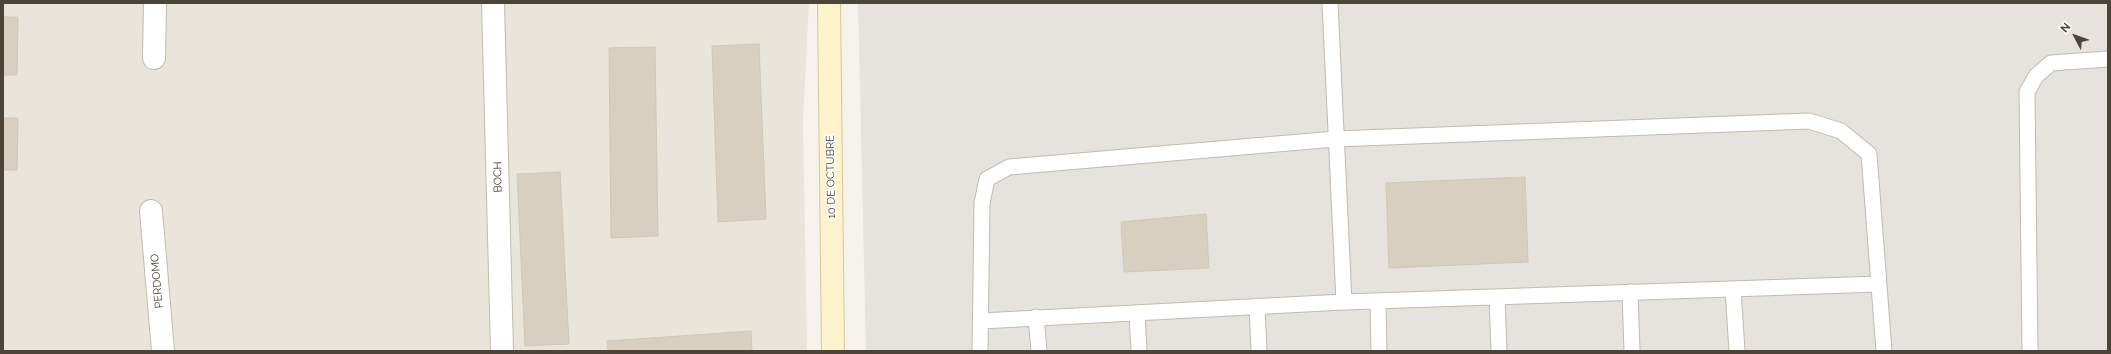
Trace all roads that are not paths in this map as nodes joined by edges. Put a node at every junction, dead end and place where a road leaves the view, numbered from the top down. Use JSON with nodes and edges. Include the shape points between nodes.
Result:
{"nodes":[{"id":1,"x":154,"y":3,"type":"edge"},
{"id":2,"x":494,"y":3,"type":"edge"},
{"id":3,"x":829,"y":3,"type":"edge"},
{"id":4,"x":1330,"y":3,"type":"edge"},
{"id":5,"x":154,"y":58,"type":"dead end"},
{"id":6,"x":2108,"y":59,"type":"edge"},
{"id":7,"x":1335,"y":139,"type":"junction"},
{"id":8,"x":151,"y":211,"type":"dead end"},
{"id":9,"x":1879,"y":284,"type":"junction"},
{"id":10,"x":1733,"y":289,"type":"junction"},
{"id":11,"x":1630,"y":292,"type":"junction"},
{"id":12,"x":1496,"y":297,"type":"junction"},
{"id":13,"x":1378,"y":301,"type":"junction"},
{"id":14,"x":1344,"y":302,"type":"junction"},
{"id":15,"x":1257,"y":306,"type":"junction"},
{"id":16,"x":1137,"y":313,"type":"junction"},
{"id":17,"x":1036,"y":318,"type":"junction"},
{"id":18,"x":981,"y":320,"type":"junction"},
{"id":19,"x":163,"y":351,"type":"edge"},
{"id":20,"x":502,"y":351,"type":"edge"},
{"id":21,"x":833,"y":351,"type":"edge"},
{"id":22,"x":980,"y":351,"type":"edge"},
{"id":23,"x":1038,"y":351,"type":"edge"},
{"id":24,"x":1139,"y":351,"type":"edge"},
{"id":25,"x":1259,"y":351,"type":"edge"},
{"id":26,"x":1379,"y":351,"type":"edge"},
{"id":27,"x":1499,"y":351,"type":"edge"},
{"id":28,"x":1632,"y":351,"type":"edge"},
{"id":29,"x":1737,"y":351,"type":"edge"},
{"id":30,"x":1884,"y":351,"type":"edge"},
{"id":31,"x":2030,"y":351,"type":"edge"}],
"edges":[{"from":1,"to":5,"type":"street"},
{"from":2,"to":20,"type":"street","name":"BOCH"},
{"from":3,"to":21,"type":"main road","name":"10 DE OCTUBRE"},
{"from":4,"to":7,"type":"lane"},
{"from":6,"to":31,"type":"lane","via":[[2051,63],[2036,76],[2027,92]]},
{"from":7,"to":9,"type":"lane","via":[[1809,121],[1841,131],[1869,154]]},
{"from":7,"to":14,"type":"lane"},
{"from":7,"to":18,"type":"lane","via":[[1009,166],[987,179],[982,203]]},
{"from":8,"to":19,"type":"street","name":"PERDOMO"},
{"from":9,"to":10,"type":"lane"},
{"from":9,"to":30,"type":"lane"},
{"from":10,"to":11,"type":"lane"},
{"from":10,"to":29,"type":"lane"},
{"from":11,"to":12,"type":"lane"},
{"from":11,"to":28,"type":"lane"},
{"from":12,"to":13,"type":"lane"},
{"from":12,"to":27,"type":"lane"},
{"from":13,"to":14,"type":"lane"},
{"from":13,"to":26,"type":"lane"},
{"from":14,"to":15,"type":"lane"},
{"from":15,"to":16,"type":"lane"},
{"from":15,"to":25,"type":"lane"},
{"from":16,"to":17,"type":"lane"},
{"from":16,"to":24,"type":"lane"},
{"from":17,"to":18,"type":"lane"},
{"from":17,"to":23,"type":"lane"},
{"from":18,"to":22,"type":"lane"}]}
